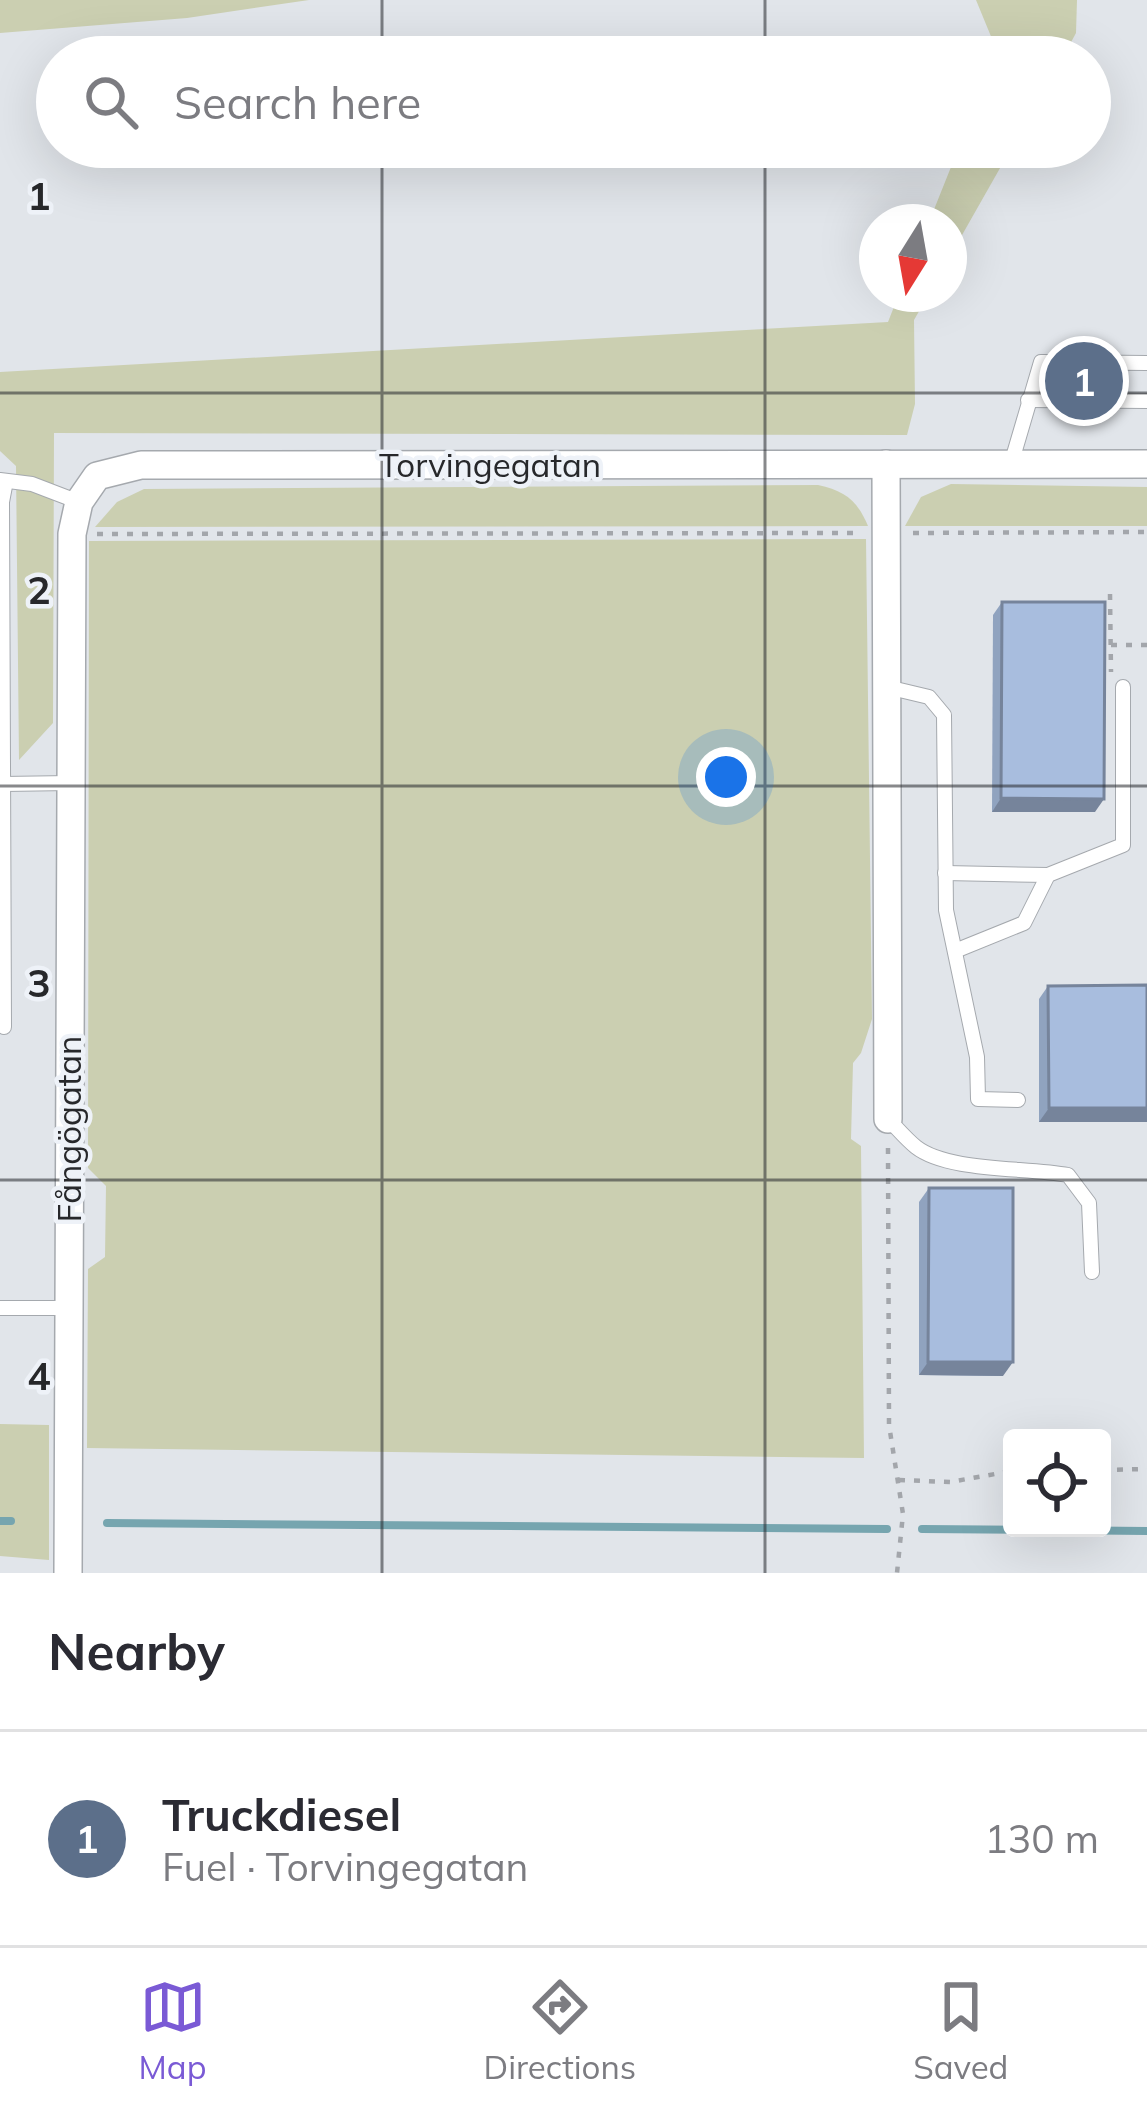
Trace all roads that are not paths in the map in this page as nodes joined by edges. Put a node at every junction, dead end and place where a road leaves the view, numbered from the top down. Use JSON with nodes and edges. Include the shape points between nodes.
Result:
{"nodes":[{"id":1,"x":1147,"y":363,"type":"edge"},
{"id":2,"x":1028,"y":400,"type":"junction"},
{"id":3,"x":1147,"y":401,"type":"edge"},
{"id":4,"x":886,"y":464,"type":"junction"},
{"id":5,"x":1011,"y":464,"type":"junction"},
{"id":6,"x":1147,"y":464,"type":"edge"},
{"id":7,"x":97,"y":476,"type":"joint"},
{"id":8,"x":3,"y":480,"type":"edge"},
{"id":9,"x":79,"y":502,"type":"junction"},
{"id":10,"x":886,"y":687,"type":"junction"},
{"id":11,"x":1123,"y":687,"type":"road end"},
{"id":12,"x":70,"y":783,"type":"junction"},
{"id":13,"x":3,"y":784,"type":"edge"},
{"id":14,"x":945,"y":873,"type":"junction"},
{"id":15,"x":1048,"y":875,"type":"junction"},
{"id":16,"x":955,"y":951,"type":"junction"},
{"id":17,"x":4,"y":1027,"type":"dead end"},
{"id":18,"x":1018,"y":1100,"type":"dead end"},
{"id":19,"x":888,"y":1119,"type":"joint"},
{"id":20,"x":1092,"y":1272,"type":"dead end"},
{"id":21,"x":0,"y":1308,"type":"edge"},
{"id":22,"x":69,"y":1308,"type":"junction"},
{"id":23,"x":68,"y":1573,"type":"edge"}],
"edges":[{"from":1,"to":2,"type":"lane","via":[[1041,362]]},
{"from":2,"to":3,"type":"lane"},
{"from":2,"to":5,"type":"lane"},
{"from":4,"to":5,"type":"street","name":"Torvingegatan"},
{"from":4,"to":7,"type":"street","name":"Torvingegatan","via":[[141,465]]},
{"from":4,"to":10,"type":"street"},
{"from":5,"to":6,"type":"street","name":"Torvingegatan"},
{"from":7,"to":9,"type":"street","name":"Fångögatan"},
{"from":8,"to":9,"type":"lane"},
{"from":8,"to":13,"type":"lane"},
{"from":9,"to":12,"type":"street","name":"Fångögatan"},
{"from":10,"to":14,"type":"lane","via":[[928,697],[944,715]]},
{"from":10,"to":19,"type":"street"},
{"from":11,"to":15,"type":"lane","via":[[1123,845]]},
{"from":12,"to":13,"type":"lane"},
{"from":12,"to":22,"type":"street","name":"Fångögatan"},
{"from":13,"to":17,"type":"lane"},
{"from":14,"to":15,"type":"lane"},
{"from":14,"to":16,"type":"lane"},
{"from":15,"to":16,"type":"lane","via":[[1024,923]]},
{"from":16,"to":18,"type":"lane","via":[[978,1100]]},
{"from":19,"to":20,"type":"lane","via":[[918,1149],[950,1162],[1068,1175],[1089,1203]]},
{"from":21,"to":22,"type":"lane"},
{"from":22,"to":23,"type":"street","name":"Fångögatan"}]}
